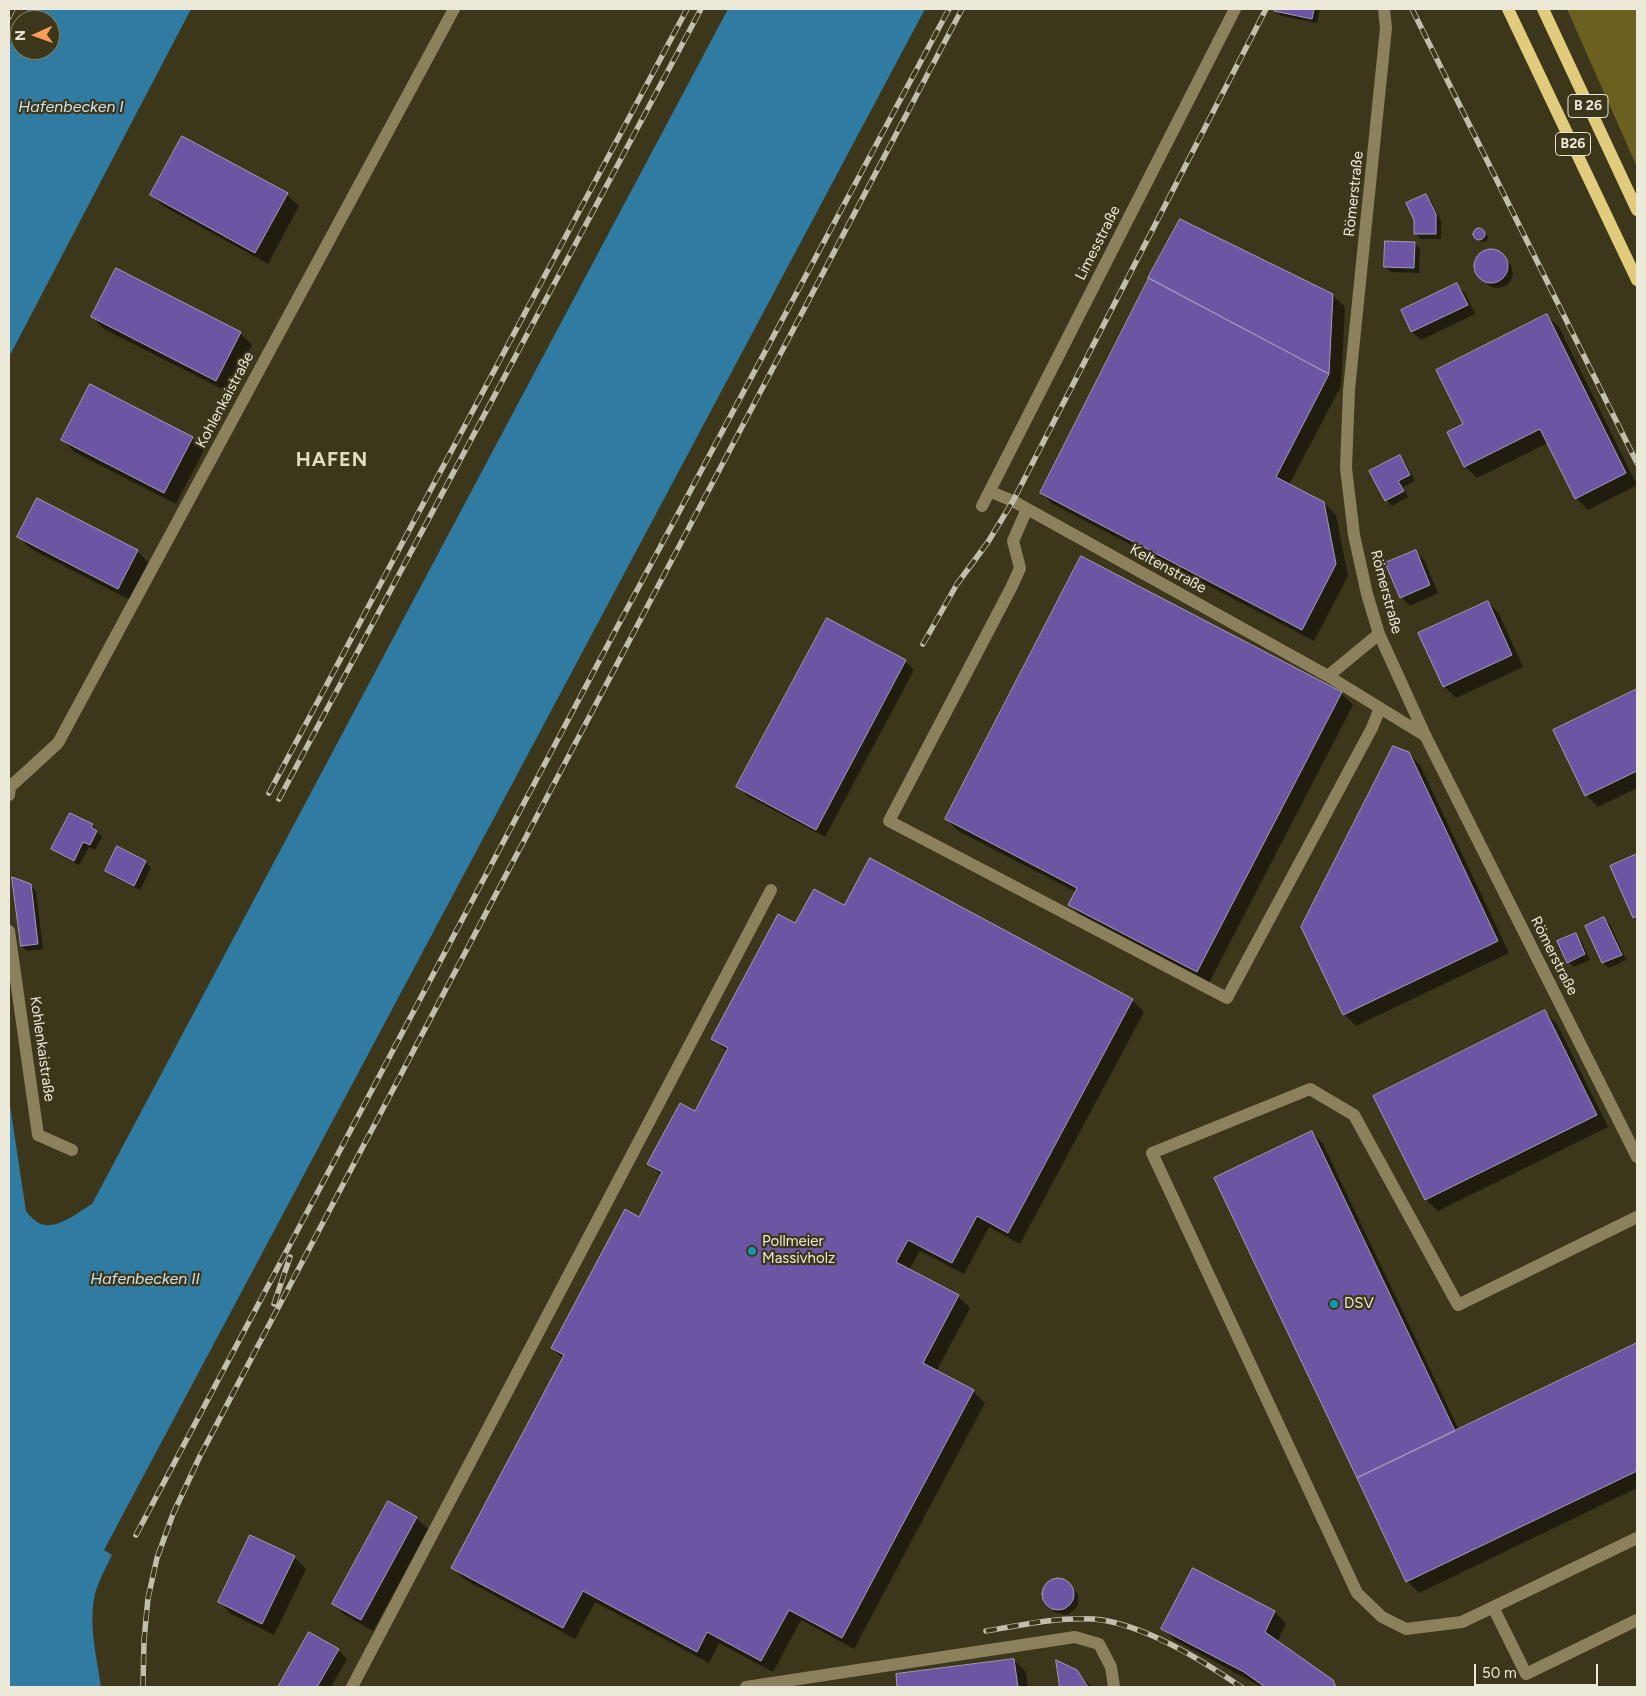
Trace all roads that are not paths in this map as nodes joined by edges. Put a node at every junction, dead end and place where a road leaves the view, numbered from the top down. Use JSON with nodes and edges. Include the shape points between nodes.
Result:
{"nodes":[{"id":1,"x":454,"y":9,"type":"edge"},
{"id":2,"x":1235,"y":9,"type":"edge"},
{"id":3,"x":1384,"y":9,"type":"edge"},
{"id":4,"x":1508,"y":9,"type":"edge"},
{"id":5,"x":1543,"y":9,"type":"edge"},
{"id":6,"x":1637,"y":210,"type":"edge"},
{"id":7,"x":1637,"y":280,"type":"edge"},
{"id":8,"x":991,"y":492,"type":"junction"},
{"id":9,"x":982,"y":506,"type":"dead end"},
{"id":10,"x":1027,"y":509,"type":"junction"},
{"id":11,"x":1379,"y":634,"type":"junction"},
{"id":12,"x":1328,"y":676,"type":"junction"},
{"id":13,"x":1380,"y":708,"type":"junction"},
{"id":14,"x":1425,"y":735,"type":"junction"},
{"id":15,"x":9,"y":794,"type":"edge"},
{"id":16,"x":771,"y":890,"type":"dead end"},
{"id":17,"x":9,"y":931,"type":"edge"},
{"id":18,"x":72,"y":1150,"type":"dead end"},
{"id":19,"x":1637,"y":1157,"type":"edge"},
{"id":20,"x":1637,"y":1217,"type":"edge"},
{"id":21,"x":1637,"y":1538,"type":"edge"},
{"id":22,"x":1493,"y":1607,"type":"junction"},
{"id":23,"x":1637,"y":1620,"type":"edge"},
{"id":24,"x":352,"y":1687,"type":"edge"},
{"id":25,"x":746,"y":1687,"type":"edge"},
{"id":26,"x":1114,"y":1687,"type":"edge"}],
"edges":[{"from":1,"to":15,"type":"street","name":"Kohlenkaistraße","via":[[58,743],[10,787]]},
{"from":2,"to":8,"type":"street","name":"Limesstraße"},
{"from":3,"to":11,"type":"street","name":"Römerstraße","via":[[1385,38],[1349,390],[1346,468],[1354,535]]},
{"from":4,"to":7,"type":"main road","number":"B26"},
{"from":5,"to":6,"type":"main road","number":"B 26"},
{"from":8,"to":9,"type":"street","name":"Limesstraße"},
{"from":8,"to":10,"type":"street","name":"Keltenstraße"},
{"from":10,"to":12,"type":"street","name":"Keltenstraße"},
{"from":10,"to":13,"type":"street","via":[[1012,541],[1020,568],[890,821],[1227,998]]},
{"from":11,"to":12,"type":"street"},
{"from":11,"to":14,"type":"street","name":"Römerstraße"},
{"from":12,"to":13,"type":"street","name":"Keltenstraße"},
{"from":13,"to":14,"type":"street","name":"Keltenstraße"},
{"from":14,"to":19,"type":"street","name":"Römerstraße"},
{"from":16,"to":24,"type":"street"},
{"from":17,"to":18,"type":"street","name":"Kohlenkaistraße","via":[[38,1135]]},
{"from":20,"to":22,"type":"street","via":[[1458,1304],[1354,1115],[1310,1088],[1152,1154],[1358,1593],[1382,1617],[1406,1629],[1462,1622]]},
{"from":21,"to":22,"type":"street"},
{"from":22,"to":23,"type":"street","via":[[1526,1674]]},
{"from":25,"to":26,"type":"street","via":[[1075,1636],[1099,1644],[1111,1667]]}]}
